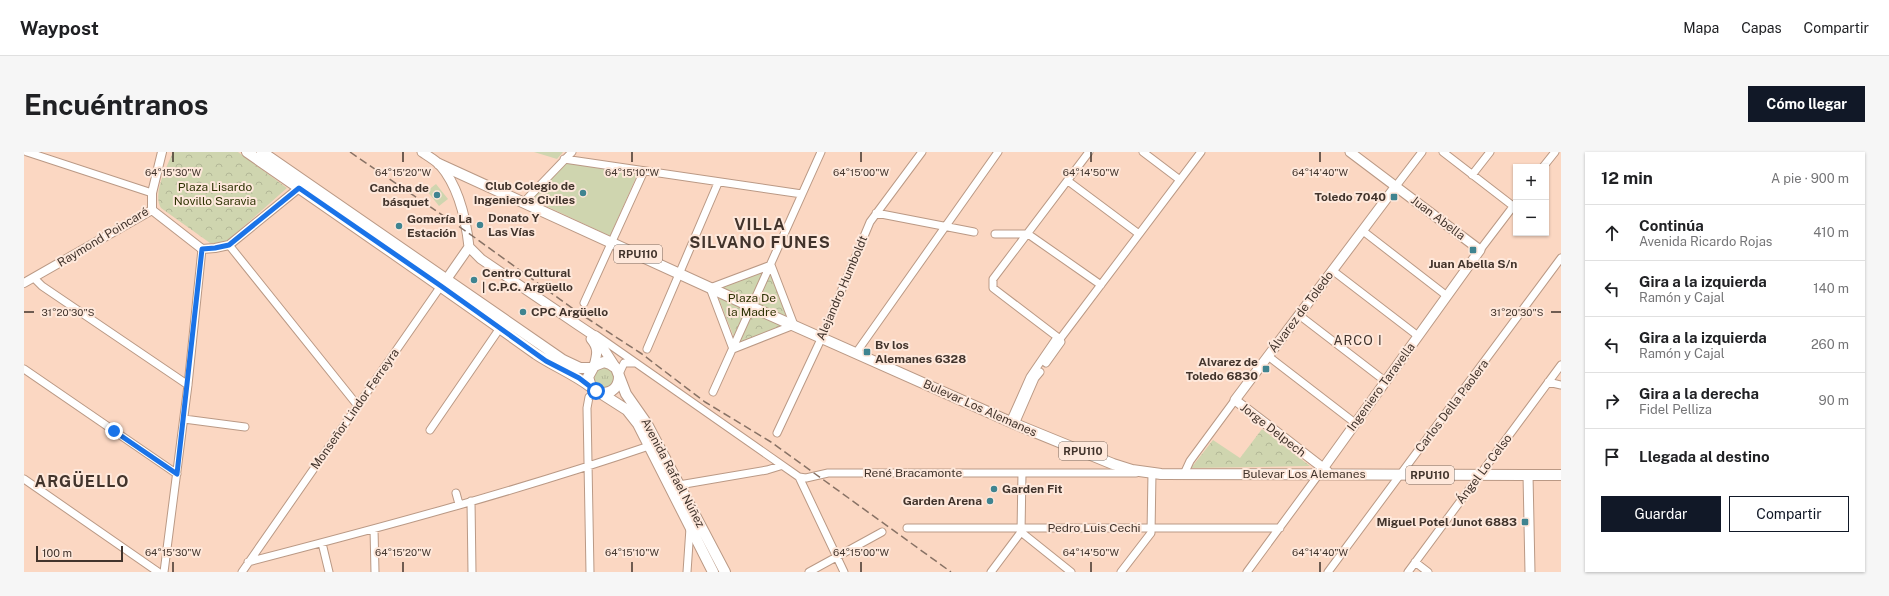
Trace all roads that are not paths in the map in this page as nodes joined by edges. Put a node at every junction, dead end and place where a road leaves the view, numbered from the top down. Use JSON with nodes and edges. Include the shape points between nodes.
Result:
{"nodes":[{"id":1,"x":26,"y":152,"type":"edge"},
{"id":2,"x":162,"y":152,"type":"edge"},
{"id":3,"x":247,"y":152,"type":"edge"},
{"id":4,"x":262,"y":152,"type":"edge"},
{"id":5,"x":422,"y":152,"type":"edge"},
{"id":6,"x":572,"y":152,"type":"edge"},
{"id":7,"x":821,"y":152,"type":"edge"},
{"id":8,"x":922,"y":152,"type":"edge"},
{"id":9,"x":998,"y":152,"type":"edge"},
{"id":10,"x":1089,"y":152,"type":"edge"},
{"id":11,"x":1143,"y":152,"type":"edge"},
{"id":12,"x":1201,"y":152,"type":"edge"},
{"id":13,"x":1350,"y":152,"type":"edge"},
{"id":14,"x":1422,"y":152,"type":"edge"},
{"id":15,"x":1443,"y":152,"type":"edge"},
{"id":16,"x":1490,"y":152,"type":"edge"},
{"id":17,"x":1555,"y":152,"type":"edge"},
{"id":18,"x":1360,"y":155,"type":"edge"},
{"id":19,"x":564,"y":160,"type":"junction"},
{"id":20,"x":439,"y":164,"type":"junction"},
{"id":21,"x":1545,"y":164,"type":"edge"},
{"id":22,"x":644,"y":172,"type":"junction"},
{"id":23,"x":1472,"y":175,"type":"junction"},
{"id":24,"x":469,"y":178,"type":"junction"},
{"id":25,"x":1180,"y":180,"type":"junction"},
{"id":26,"x":1068,"y":181,"type":"junction"},
{"id":27,"x":718,"y":183,"type":"junction"},
{"id":28,"x":1396,"y":186,"type":"junction"},
{"id":29,"x":299,"y":188,"type":"junction"},
{"id":30,"x":454,"y":188,"type":"junction"},
{"id":31,"x":152,"y":193,"type":"junction"},
{"id":32,"x":802,"y":194,"type":"junction"},
{"id":33,"x":331,"y":200,"type":"junction"},
{"id":34,"x":523,"y":203,"type":"junction"},
{"id":35,"x":1513,"y":203,"type":"edge"},
{"id":36,"x":1513,"y":207,"type":"edge"},
{"id":37,"x":152,"y":210,"type":"junction"},
{"id":38,"x":876,"y":213,"type":"junction"},
{"id":39,"x":946,"y":226,"type":"junction"},
{"id":40,"x":1363,"y":231,"type":"junction"},
{"id":41,"x":974,"y":232,"type":"dead end"},
{"id":42,"x":995,"y":234,"type":"dead end"},
{"id":43,"x":1028,"y":234,"type":"junction"},
{"id":44,"x":1140,"y":234,"type":"junction"},
{"id":45,"x":612,"y":243,"type":"junction"},
{"id":46,"x":229,"y":245,"type":"junction"},
{"id":47,"x":469,"y":247,"type":"junction"},
{"id":48,"x":202,"y":249,"type":"junction"},
{"id":49,"x":1480,"y":250,"type":"junction"},
{"id":50,"x":1561,"y":258,"type":"edge"},
{"id":51,"x":461,"y":259,"type":"junction"},
{"id":52,"x":481,"y":259,"type":"junction"},
{"id":53,"x":771,"y":265,"type":"junction"},
{"id":54,"x":1332,"y":270,"type":"junction"},
{"id":55,"x":680,"y":273,"type":"junction"},
{"id":56,"x":34,"y":278,"type":"junction"},
{"id":57,"x":24,"y":283,"type":"edge"},
{"id":58,"x":444,"y":283,"type":"junction"},
{"id":59,"x":1101,"y":285,"type":"junction"},
{"id":60,"x":710,"y":288,"type":"junction"},
{"id":61,"x":1447,"y":296,"type":"junction"},
{"id":62,"x":584,"y":304,"type":"dead end"},
{"id":63,"x":752,"y":307,"type":"junction"},
{"id":64,"x":1299,"y":315,"type":"junction"},
{"id":65,"x":578,"y":325,"type":"junction"},
{"id":66,"x":794,"y":325,"type":"junction"},
{"id":67,"x":500,"y":328,"type":"junction"},
{"id":68,"x":594,"y":334,"type":"junction"},
{"id":69,"x":1418,"y":336,"type":"junction"},
{"id":70,"x":822,"y":337,"type":"junction"},
{"id":71,"x":1060,"y":339,"type":"junction"},
{"id":72,"x":733,"y":348,"type":"junction"},
{"id":73,"x":647,"y":349,"type":"dead end"},
{"id":74,"x":856,"y":353,"type":"junction"},
{"id":75,"x":1268,"y":356,"type":"junction"},
{"id":76,"x":634,"y":363,"type":"junction"},
{"id":77,"x":1561,"y":366,"type":"edge"},
{"id":78,"x":593,"y":367,"type":"junction"},
{"id":79,"x":24,"y":369,"type":"edge"},
{"id":80,"x":618,"y":372,"type":"junction"},
{"id":81,"x":1385,"y":381,"type":"junction"},
{"id":82,"x":1548,"y":382,"type":"junction"},
{"id":83,"x":1561,"y":384,"type":"edge"},
{"id":84,"x":188,"y":385,"type":"junction"},
{"id":85,"x":597,"y":391,"type":"junction"},
{"id":86,"x":713,"y":392,"type":"dead end"},
{"id":87,"x":1235,"y":400,"type":"junction"},
{"id":88,"x":358,"y":406,"type":"junction"},
{"id":89,"x":184,"y":419,"type":"junction"},
{"id":90,"x":1012,"y":423,"type":"junction"},
{"id":91,"x":1355,"y":423,"type":"junction"},
{"id":92,"x":245,"y":427,"type":"dead end"},
{"id":93,"x":430,"y":430,"type":"dead end"},
{"id":94,"x":777,"y":433,"type":"dead end"},
{"id":95,"x":649,"y":446,"type":"junction"},
{"id":96,"x":780,"y":466,"type":"junction"},
{"id":97,"x":587,"y":467,"type":"junction"},
{"id":98,"x":1022,"y":473,"type":"junction"},
{"id":99,"x":1152,"y":473,"type":"junction"},
{"id":100,"x":1324,"y":473,"type":"junction"},
{"id":101,"x":177,"y":474,"type":"junction"},
{"id":102,"x":1184,"y":474,"type":"junction"},
{"id":103,"x":1400,"y":475,"type":"junction"},
{"id":104,"x":1480,"y":475,"type":"junction"},
{"id":105,"x":1528,"y":475,"type":"junction"},
{"id":106,"x":1561,"y":475,"type":"edge"},
{"id":107,"x":799,"y":477,"type":"junction"},
{"id":108,"x":24,"y":479,"type":"edge"},
{"id":109,"x":679,"y":485,"type":"junction"},
{"id":110,"x":456,"y":493,"type":"dead end"},
{"id":111,"x":471,"y":501,"type":"junction"},
{"id":112,"x":459,"y":504,"type":"junction"},
{"id":113,"x":690,"y":528,"type":"junction"},
{"id":114,"x":907,"y":528,"type":"dead end"},
{"id":115,"x":1280,"y":528,"type":"junction"},
{"id":116,"x":374,"y":529,"type":"junction"},
{"id":117,"x":1152,"y":529,"type":"junction"},
{"id":118,"x":1021,"y":530,"type":"junction"},
{"id":119,"x":882,"y":532,"type":"dead end"},
{"id":120,"x":322,"y":543,"type":"junction"},
{"id":121,"x":836,"y":557,"type":"junction"},
{"id":122,"x":248,"y":562,"type":"junction"},
{"id":123,"x":1415,"y":562,"type":"junction"},
{"id":124,"x":158,"y":572,"type":"edge"},
{"id":125,"x":164,"y":572,"type":"edge"},
{"id":126,"x":242,"y":572,"type":"edge"},
{"id":127,"x":329,"y":572,"type":"edge"},
{"id":128,"x":375,"y":572,"type":"edge"},
{"id":129,"x":472,"y":572,"type":"edge"},
{"id":130,"x":590,"y":572,"type":"edge"},
{"id":131,"x":688,"y":572,"type":"edge"},
{"id":132,"x":715,"y":572,"type":"edge"},
{"id":133,"x":725,"y":572,"type":"edge"},
{"id":134,"x":809,"y":572,"type":"edge"},
{"id":135,"x":844,"y":572,"type":"edge"},
{"id":136,"x":991,"y":572,"type":"edge"},
{"id":137,"x":1071,"y":572,"type":"edge"},
{"id":138,"x":1121,"y":572,"type":"edge"},
{"id":139,"x":1247,"y":572,"type":"edge"},
{"id":140,"x":1328,"y":572,"type":"edge"},
{"id":141,"x":1408,"y":572,"type":"edge"},
{"id":142,"x":1428,"y":572,"type":"edge"},
{"id":143,"x":1530,"y":572,"type":"edge"}],
"edges":[{"from":1,"to":31,"type":"street"},
{"from":2,"to":31,"type":"street","name":"Raymond Poincaré"},
{"from":3,"to":29,"type":"main road"},
{"from":4,"to":33,"type":"main road"},
{"from":5,"to":20,"type":"main road"},
{"from":6,"to":19,"type":"street"},
{"from":7,"to":32,"type":"street"},
{"from":8,"to":38,"type":"street","name":"Alejandro Humboldt"},
{"from":9,"to":39,"type":"street"},
{"from":10,"to":26,"type":"street"},
{"from":11,"to":25,"type":"street"},
{"from":12,"to":25,"type":"street"},
{"from":13,"to":18,"type":"main road","name":"Juan Abella"},
{"from":14,"to":28,"type":"street","name":"Álvarez de Toledo"},
{"from":15,"to":23,"type":"street"},
{"from":16,"to":23,"type":"street"},
{"from":17,"to":21,"type":"street"},
{"from":18,"to":28,"type":"main road","name":"Juan Abella"},
{"from":19,"to":22,"type":"street"},
{"from":19,"to":34,"type":"street"},
{"from":20,"to":24,"type":"main road","name":"Bulevar Los Alemanes","number":"RPU110"},
{"from":20,"to":30,"type":"main road"},
{"from":22,"to":27,"type":"street"},
{"from":22,"to":45,"type":"street"},
{"from":23,"to":35,"type":"street"},
{"from":24,"to":30,"type":"main road","via":[[456,179]]},
{"from":24,"to":34,"type":"main road","name":"Bulevar Los Alemanes","number":"RPU110"},
{"from":25,"to":44,"type":"street"},
{"from":26,"to":43,"type":"street"},
{"from":26,"to":44,"type":"street"},
{"from":27,"to":32,"type":"street"},
{"from":27,"to":55,"type":"street"},
{"from":28,"to":40,"type":"main road","name":"Álvarez de Toledo"},
{"from":28,"to":49,"type":"main road","name":"Juan Abella"},
{"from":29,"to":33,"type":"main road","via":[[306,187]]},
{"from":29,"to":46,"type":"street"},
{"from":29,"to":58,"type":"main road"},
{"from":30,"to":47,"type":"main road","via":[[461,206]]},
{"from":31,"to":37,"type":"street","name":"Raymond Poincaré"},
{"from":32,"to":53,"type":"street"},
{"from":33,"to":58,"type":"main road"},
{"from":34,"to":45,"type":"main road","name":"Bulevar Los Alemanes","number":"RPU110"},
{"from":36,"to":49,"type":"street","name":"Ingeniero Taravella"},
{"from":37,"to":48,"type":"street"},
{"from":37,"to":56,"type":"street","name":"Raymond Poincaré"},
{"from":38,"to":39,"type":"street"},
{"from":38,"to":70,"type":"street","name":"Alejandro Humboldt"},
{"from":39,"to":41,"type":"street"},
{"from":39,"to":74,"type":"street"},
{"from":40,"to":54,"type":"main road","name":"Álvarez de Toledo"},
{"from":40,"to":61,"type":"street"},
{"from":42,"to":43,"type":"street"},
{"from":43,"to":59,"type":"street"},
{"from":43,"to":71,"type":"street","via":[[994,279],[993,288]]},
{"from":44,"to":59,"type":"street"},
{"from":45,"to":55,"type":"main road","name":"Bulevar Los Alemanes","number":"RPU110"},
{"from":45,"to":62,"type":"street"},
{"from":46,"to":48,"type":"street"},
{"from":46,"to":88,"type":"street"},
{"from":47,"to":51,"type":"main road","name":"Monseñor Lindor Ferreyra"},
{"from":47,"to":52,"type":"main road","name":"Avenida Rafael Núñez"},
{"from":48,"to":84,"type":"street"},
{"from":49,"to":61,"type":"main road","name":"Ingeniero Taravella"},
{"from":50,"to":103,"type":"street","name":"Carlos Della Paolera"},
{"from":51,"to":52,"type":"main road"},
{"from":51,"to":58,"type":"main road","name":"Monseñor Lindor Ferreyra"},
{"from":52,"to":65,"type":"main road","name":"Avenida Rafael Núñez"},
{"from":53,"to":60,"type":"street"},
{"from":53,"to":63,"type":"street"},
{"from":53,"to":66,"type":"street"},
{"from":54,"to":64,"type":"main road","name":"Álvarez de Toledo"},
{"from":54,"to":69,"type":"street"},
{"from":55,"to":60,"type":"main road","name":"Bulevar Los Alemanes","number":"RPU110"},
{"from":55,"to":73,"type":"street"},
{"from":56,"to":57,"type":"street","name":"Raymond Poincaré"},
{"from":56,"to":84,"type":"street","via":[[42,286]]},
{"from":58,"to":67,"type":"main road"},
{"from":58,"to":78,"type":"main road","via":[[563,360],[580,368]]},
{"from":58,"to":88,"type":"street","name":"Monseñor Lindor Ferreyra"},
{"from":59,"to":71,"type":"street"},
{"from":60,"to":63,"type":"main road","name":"Bulevar Los Alemanes","number":"RPU110"},
{"from":60,"to":72,"type":"street"},
{"from":61,"to":69,"type":"main road","name":"Ingeniero Taravella"},
{"from":63,"to":66,"type":"main road","name":"Bulevar Los Alemanes","number":"RPU110"},
{"from":63,"to":72,"type":"street"},
{"from":64,"to":75,"type":"main road","name":"Álvarez de Toledo"},
{"from":64,"to":81,"type":"street"},
{"from":65,"to":68,"type":"main road","name":"Avenida Rafael Núñez"},
{"from":65,"to":78,"type":"main road","name":"Avenida Rafael Núñez","via":[[595,344],[597,351]]},
{"from":66,"to":70,"type":"main road","name":"Bulevar Los Alemanes","number":"RPU110"},
{"from":66,"to":72,"type":"street"},
{"from":67,"to":85,"type":"main road","via":[[550,363]]},
{"from":67,"to":93,"type":"street"},
{"from":68,"to":76,"type":"street"},
{"from":68,"to":80,"type":"main road","name":"Avenida Rafael Núñez"},
{"from":69,"to":81,"type":"main road","name":"Ingeniero Taravella"},
{"from":70,"to":74,"type":"main road","name":"Bulevar Los Alemanes","number":"RPU110"},
{"from":70,"to":94,"type":"street","name":"Alejandro Humboldt"},
{"from":71,"to":90,"type":"street","via":[[1061,342],[1035,378]]},
{"from":72,"to":86,"type":"street"},
{"from":74,"to":90,"type":"main road","name":"Bulevar Los Alemanes","number":"RPU110"},
{"from":75,"to":87,"type":"main road","name":"Álvarez de Toledo"},
{"from":75,"to":91,"type":"street"},
{"from":76,"to":80,"type":"street","via":[[624,363]]},
{"from":76,"to":96,"type":"street"},
{"from":77,"to":82,"type":"street","name":"Ángel Lo Celso"},
{"from":78,"to":80,"type":"main road","via":[[604,362]]},
{"from":78,"to":85,"type":"main road","name":"Avenida Rafael Núñez","via":[[588,376]]},
{"from":79,"to":101,"type":"street"},
{"from":80,"to":85,"type":"main road","via":[[618,384],[615,388],[608,393]]},
{"from":80,"to":109,"type":"main road","name":"Avenida Rafael Núñez","via":[[626,394],[644,419]]},
{"from":81,"to":91,"type":"main road","name":"Ingeniero Taravella"},
{"from":82,"to":83,"type":"street"},
{"from":82,"to":104,"type":"street","name":"Ángel Lo Celso"},
{"from":84,"to":89,"type":"street"},
{"from":85,"to":95,"type":"main road","name":"Avenida Rafael Núñez","via":[[630,413]]},
{"from":85,"to":97,"type":"street","via":[[587,401]]},
{"from":87,"to":100,"type":"main road","name":"Jorge Delpech"},
{"from":87,"to":102,"type":"street","name":"Álvarez de Toledo","via":[[1190,461]]},
{"from":88,"to":122,"type":"street","name":"Monseñor Lindor Ferreyra"},
{"from":89,"to":92,"type":"street"},
{"from":89,"to":101,"type":"street"},
{"from":90,"to":99,"type":"main road","name":"Bulevar Los Alemanes","number":"RPU110","via":[[1113,464]]},
{"from":91,"to":100,"type":"main road","name":"Ingeniero Taravella"},
{"from":95,"to":97,"type":"street"},
{"from":95,"to":113,"type":"main road","name":"Avenida Rafael Núñez"},
{"from":96,"to":107,"type":"street"},
{"from":96,"to":109,"type":"street"},
{"from":97,"to":111,"type":"street"},
{"from":97,"to":130,"type":"street"},
{"from":98,"to":99,"type":"street","name":"René Bracamonte"},
{"from":98,"to":107,"type":"street","name":"René Bracamonte","via":[[828,473]]},
{"from":98,"to":118,"type":"street"},
{"from":99,"to":102,"type":"main road","name":"Bulevar Los Alemanes","number":"RPU110"},
{"from":99,"to":117,"type":"street"},
{"from":100,"to":102,"type":"main road","name":"Bulevar Los Alemanes","number":"RPU110"},
{"from":100,"to":103,"type":"main road","name":"Bulevar Los Alemanes","number":"RPU110"},
{"from":100,"to":115,"type":"street","name":"Ingeniero Taravella"},
{"from":101,"to":125,"type":"street"},
{"from":103,"to":104,"type":"main road","name":"Bulevar Los Alemanes","number":"RPU110"},
{"from":103,"to":140,"type":"street","name":"Carlos Della Paolera"},
{"from":104,"to":105,"type":"main road","name":"Bulevar Los Alemanes","number":"RPU110"},
{"from":104,"to":123,"type":"street","name":"Ángel Lo Celso"},
{"from":105,"to":106,"type":"main road","name":"Bulevar Los Alemanes","number":"RPU110"},
{"from":105,"to":143,"type":"main road"},
{"from":107,"to":121,"type":"street"},
{"from":108,"to":124,"type":"street"},
{"from":109,"to":133,"type":"main road","name":"Avenida Rafael Núñez"},
{"from":110,"to":112,"type":"street"},
{"from":111,"to":112,"type":"street"},
{"from":111,"to":129,"type":"street"},
{"from":112,"to":116,"type":"street"},
{"from":113,"to":131,"type":"street"},
{"from":113,"to":132,"type":"main road","name":"Avenida Rafael Núñez"},
{"from":114,"to":118,"type":"street","name":"Pedro Luis Cechi"},
{"from":115,"to":117,"type":"street","name":"Pedro Luis Cechi"},
{"from":115,"to":139,"type":"street","name":"Ingeniero Taravella"},
{"from":116,"to":120,"type":"street"},
{"from":116,"to":128,"type":"street"},
{"from":117,"to":118,"type":"street","name":"Pedro Luis Cechi"},
{"from":117,"to":138,"type":"street"},
{"from":118,"to":136,"type":"street"},
{"from":118,"to":137,"type":"street"},
{"from":119,"to":121,"type":"street"},
{"from":120,"to":122,"type":"street"},
{"from":120,"to":127,"type":"street"},
{"from":121,"to":134,"type":"street"},
{"from":121,"to":135,"type":"street"},
{"from":122,"to":126,"type":"street","name":"Monseñor Lindor Ferreyra"},
{"from":123,"to":141,"type":"street","name":"Ángel Lo Celso"},
{"from":123,"to":142,"type":"street"}]}
